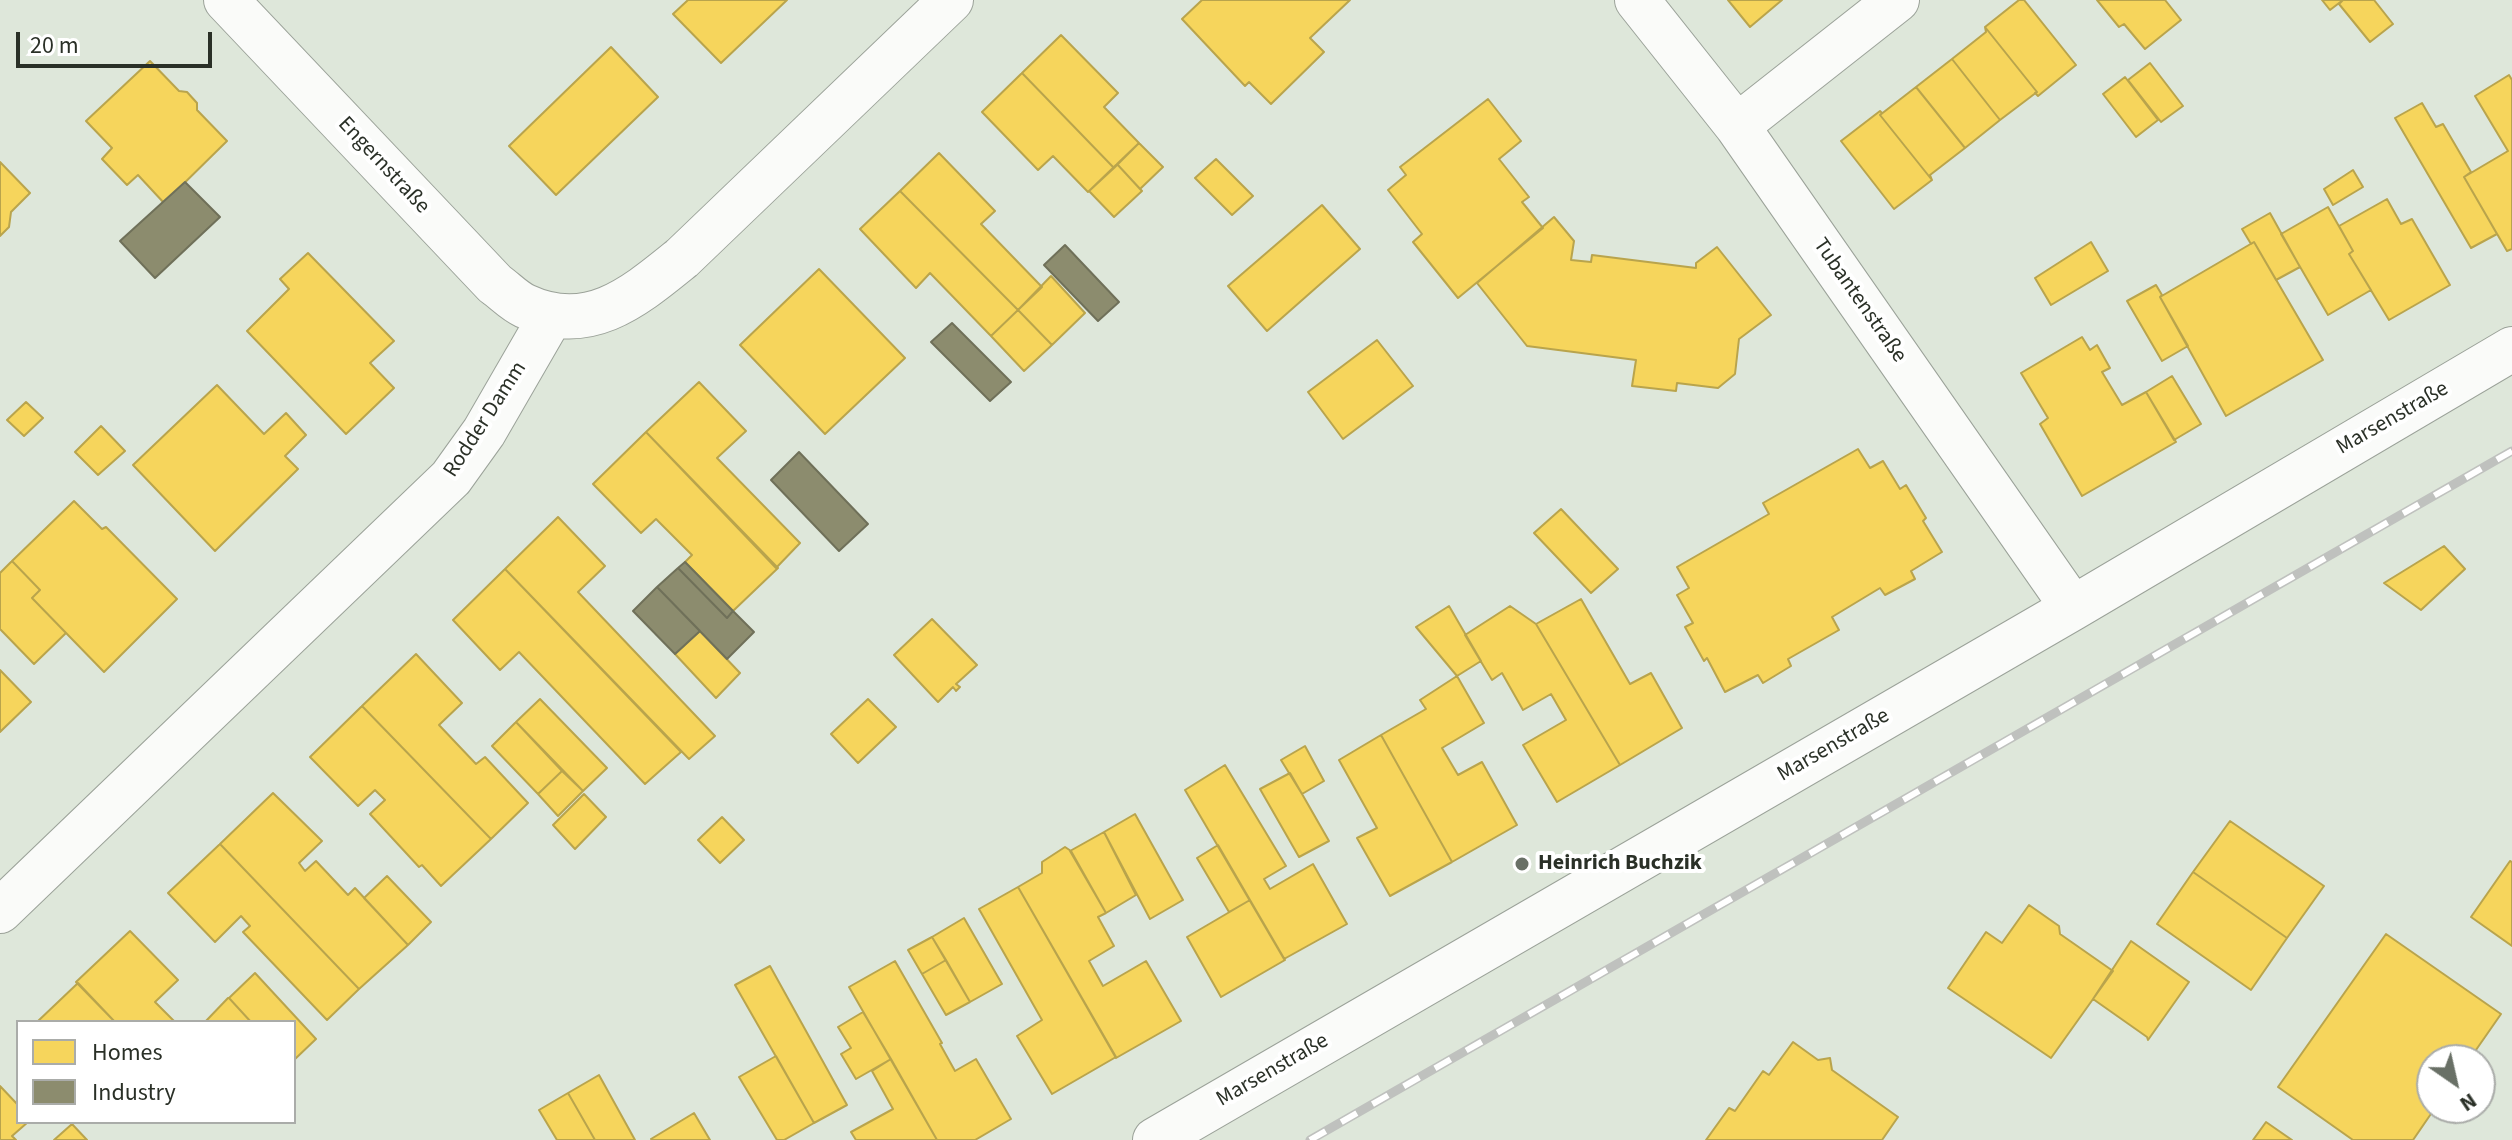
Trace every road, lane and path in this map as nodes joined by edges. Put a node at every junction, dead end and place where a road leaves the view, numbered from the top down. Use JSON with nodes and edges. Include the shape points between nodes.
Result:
{"nodes":[{"id":1,"x":226,"y":0,"type":"edge"},
{"id":2,"x":1637,"y":0,"type":"edge"},
{"id":3,"x":1897,"y":0,"type":"edge"},
{"id":4,"x":934,"y":6,"type":"edge"},
{"id":5,"x":1737,"y":126,"type":"junction"},
{"id":6,"x":551,"y":316,"type":"junction"},
{"id":7,"x":2512,"y":349,"type":"edge"},
{"id":8,"x":2073,"y":608,"type":"junction"},
{"id":9,"x":0,"y":911,"type":"edge"},
{"id":10,"x":1155,"y":1140,"type":"edge"}],
"edges":[{"from":1,"to":6,"type":"street","name":"Engernstraße","via":[[495,284],[522,305]]},
{"from":2,"to":5,"type":"street","name":"Tubantenstraße"},
{"from":3,"to":5,"type":"street"},
{"from":4,"to":6,"type":"street","via":[[682,258],[644,289],[594,316]]},
{"from":5,"to":8,"type":"street","name":"Tubantenstraße"},
{"from":6,"to":9,"type":"street","name":"Rodder Damm","via":[[451,478]]},
{"from":7,"to":8,"type":"street","name":"Marsenstraße"},
{"from":8,"to":10,"type":"street","name":"Marsenstraße"}]}
